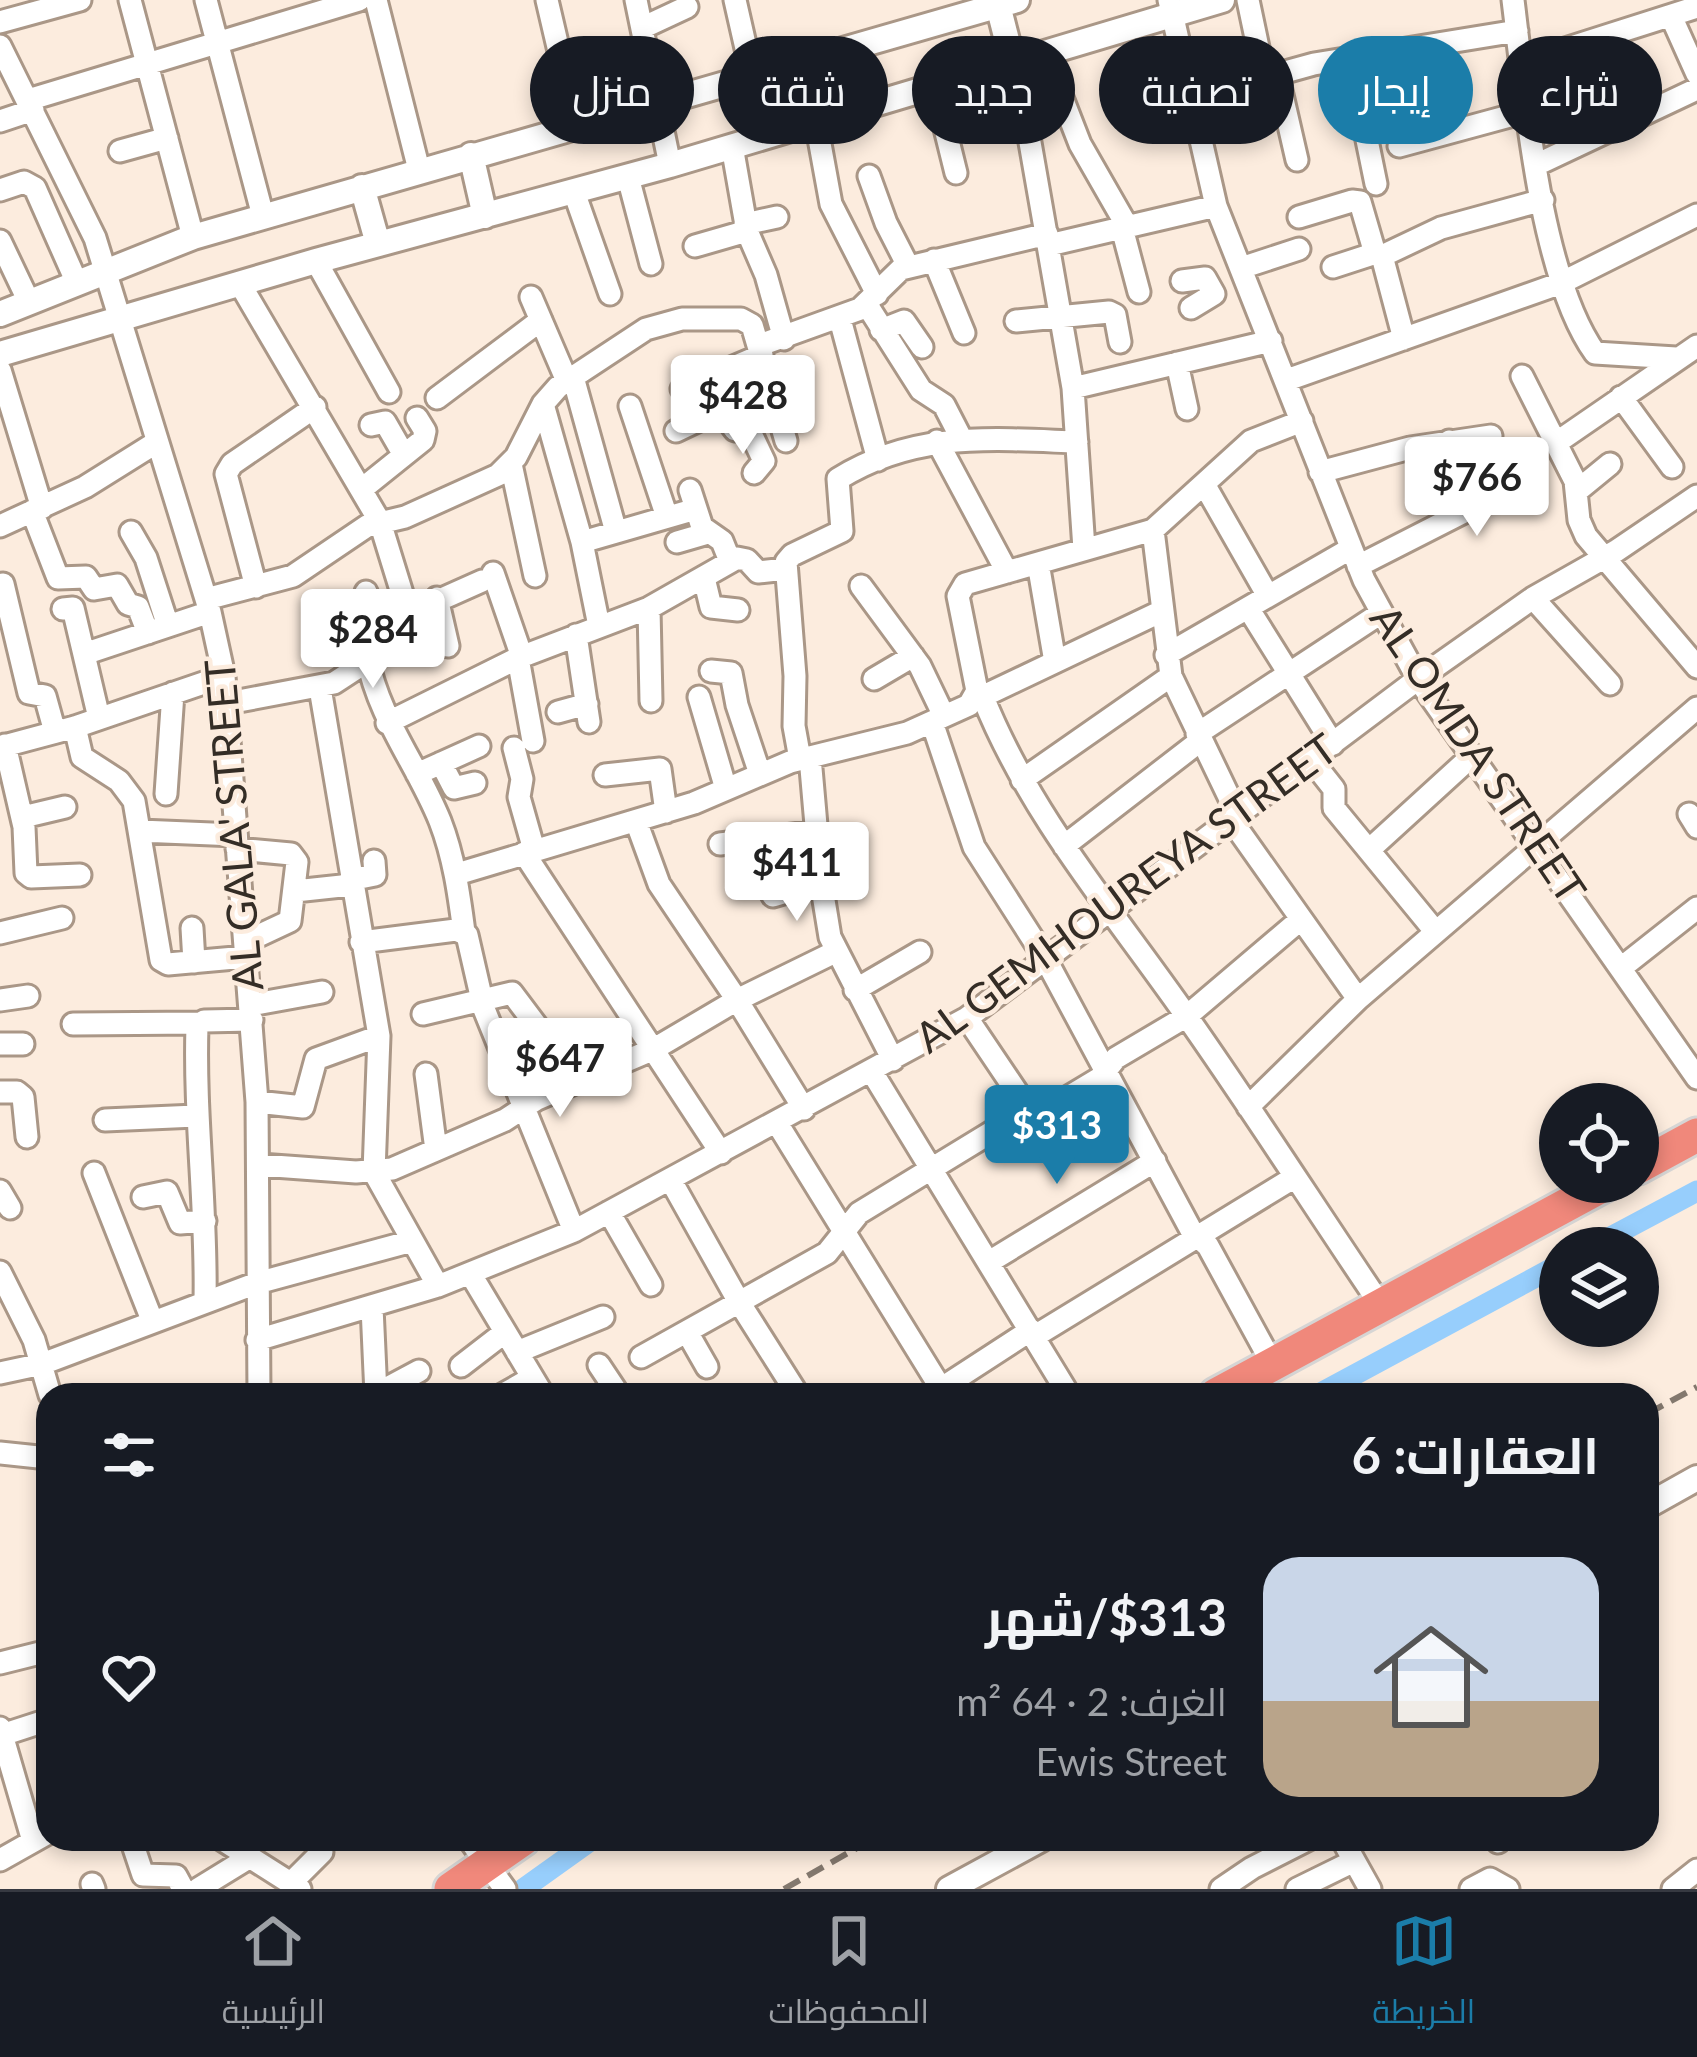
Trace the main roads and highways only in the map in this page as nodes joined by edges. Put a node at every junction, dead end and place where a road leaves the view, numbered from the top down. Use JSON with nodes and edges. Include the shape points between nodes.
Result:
{"nodes":[{"id":1,"x":1697,"y":1135,"type":"edge"},
{"id":2,"x":1659,"y":1155,"type":"edge"},
{"id":3,"x":1570,"y":1203,"type":"edge"},
{"id":4,"x":1239,"y":1383,"type":"edge"},
{"id":5,"x":487,"y":1864,"type":"edge"},
{"id":6,"x":451,"y":1889,"type":"edge"}],
"edges":[{"from":1,"to":2,"type":"highway"},
{"from":3,"to":4,"type":"highway"},
{"from":5,"to":6,"type":"highway"}]}
